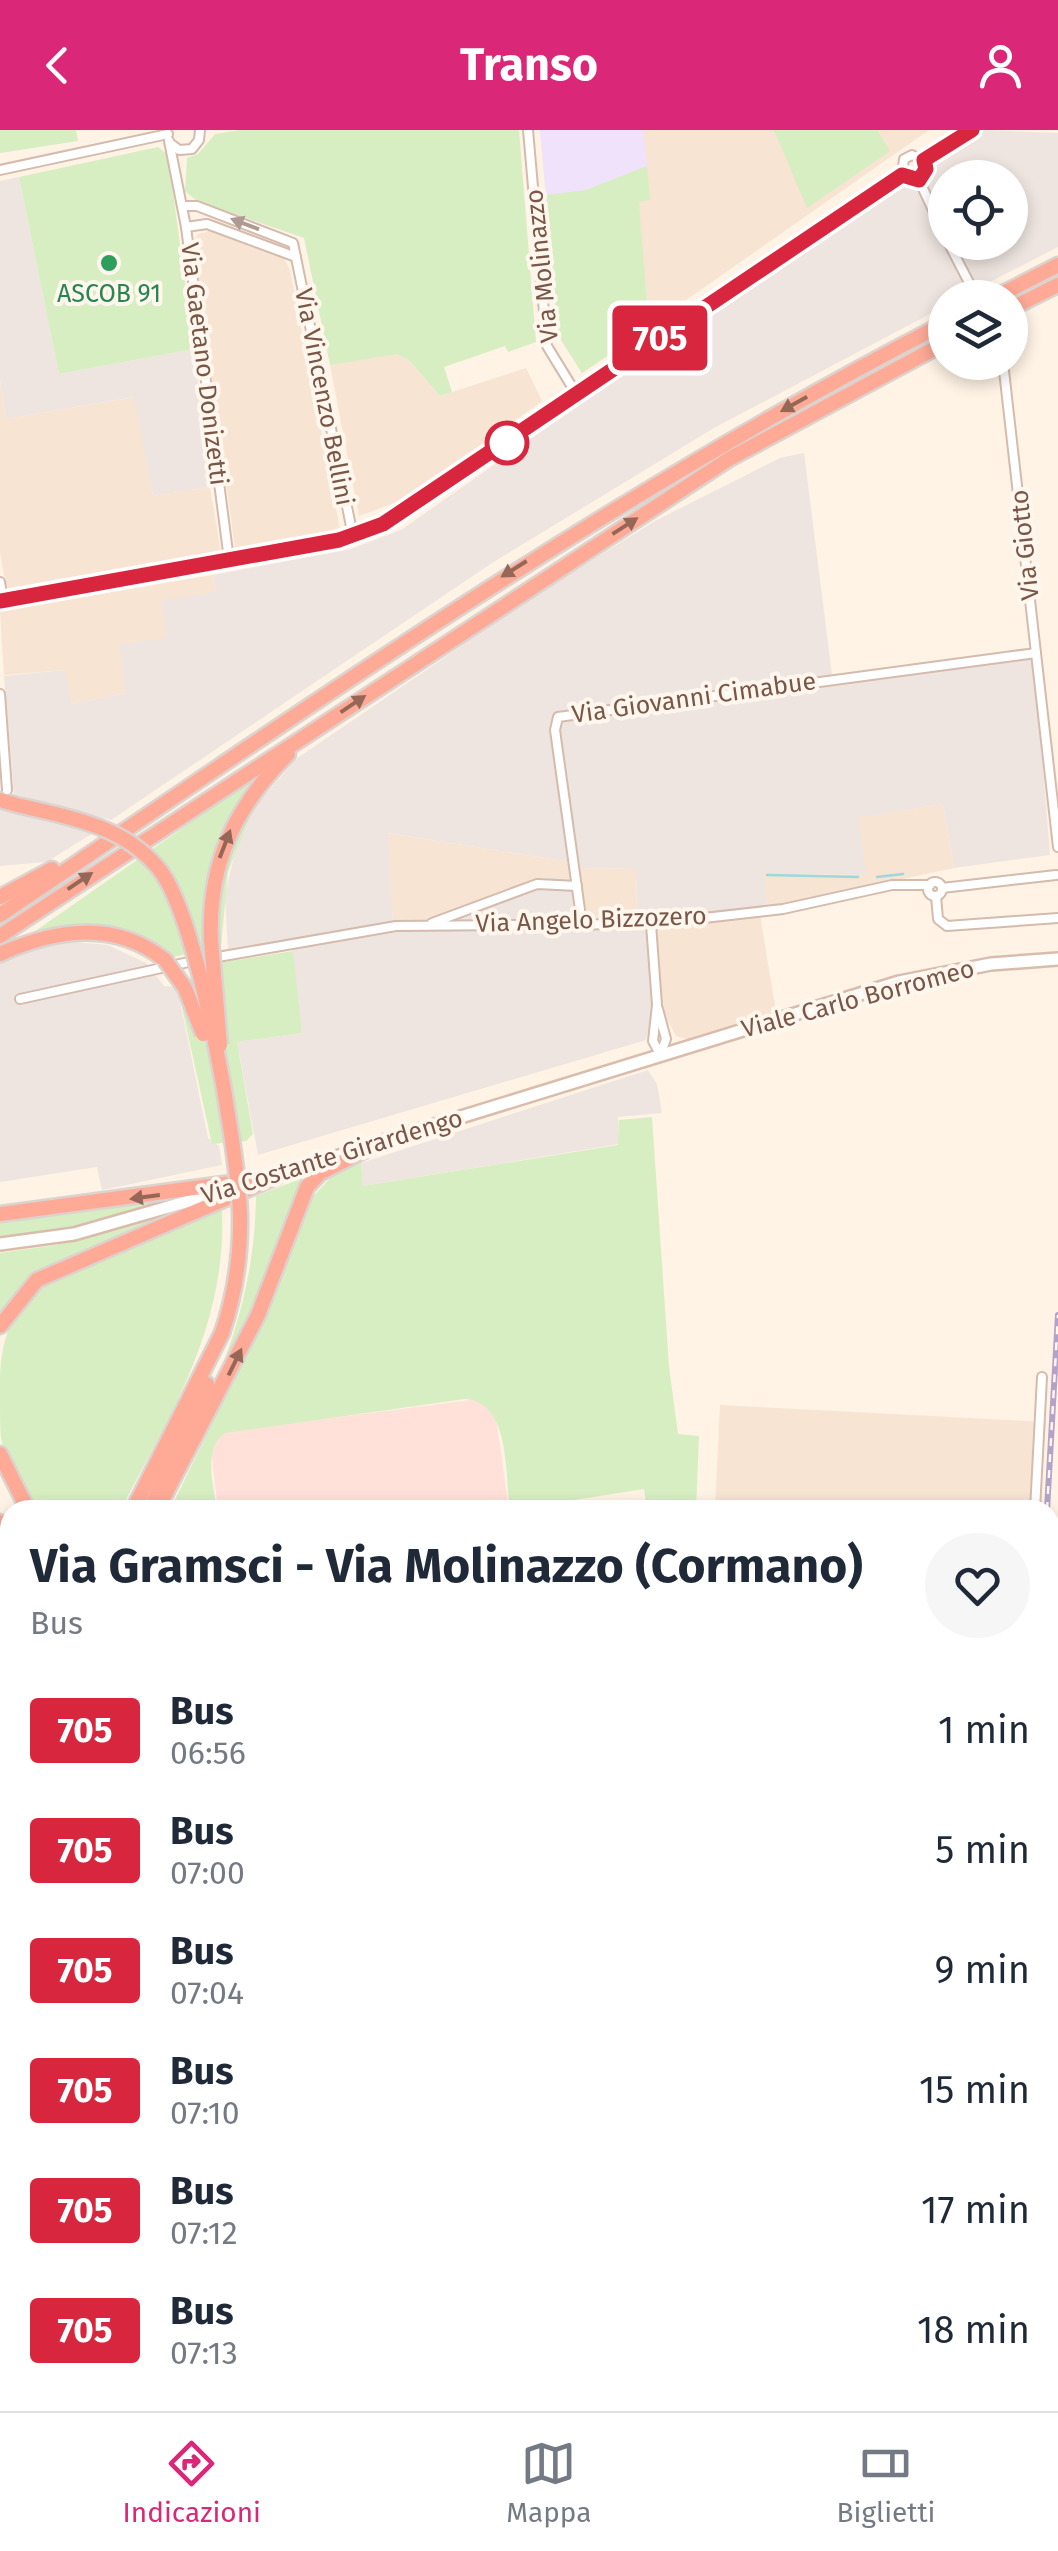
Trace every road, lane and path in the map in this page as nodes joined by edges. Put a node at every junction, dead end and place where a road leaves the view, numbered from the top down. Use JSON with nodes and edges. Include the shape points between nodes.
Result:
{"nodes":[{"id":1,"x":200,"y":130,"type":"edge"},
{"id":2,"x":528,"y":130,"type":"edge"},
{"id":3,"x":972,"y":130,"type":"edge"},
{"id":4,"x":169,"y":135,"type":"edge"},
{"id":5,"x":190,"y":150,"type":"junction"},
{"id":6,"x":924,"y":160,"type":"junction"},
{"id":7,"x":176,"y":168,"type":"junction"},
{"id":8,"x":0,"y":170,"type":"edge"},
{"id":9,"x":902,"y":175,"type":"junction"},
{"id":10,"x":919,"y":180,"type":"junction"},
{"id":11,"x":928,"y":199,"type":"edge"},
{"id":12,"x":182,"y":206,"type":"junction"},
{"id":13,"x":186,"y":227,"type":"junction"},
{"id":14,"x":296,"y":258,"type":"junction"},
{"id":15,"x":1058,"y":265,"type":"edge"},
{"id":16,"x":1028,"y":280,"type":"edge"},
{"id":17,"x":1058,"y":285,"type":"edge"},
{"id":18,"x":1028,"y":300,"type":"edge"},
{"id":19,"x":928,"y":332,"type":"edge"},
{"id":20,"x":928,"y":351,"type":"edge"},
{"id":21,"x":1005,"y":380,"type":"edge"},
{"id":22,"x":576,"y":394,"type":"junction"},
{"id":23,"x":352,"y":536,"type":"junction"},
{"id":24,"x":229,"y":560,"type":"junction"},
{"id":25,"x":0,"y":582,"type":"edge"},
{"id":26,"x":2,"y":601,"type":"edge"},
{"id":27,"x":1036,"y":653,"type":"junction"},
{"id":28,"x":367,"y":666,"type":"junction"},
{"id":29,"x":0,"y":694,"type":"edge"},
{"id":30,"x":309,"y":733,"type":"junction"},
{"id":31,"x":2,"y":797,"type":"edge"},
{"id":32,"x":1058,"y":847,"type":"edge"},
{"id":33,"x":1056,"y":874,"type":"edge"},
{"id":34,"x":577,"y":886,"type":"junction"},
{"id":35,"x":939,"y":892,"type":"junction"},
{"id":36,"x":0,"y":897,"type":"edge"},
{"id":37,"x":0,"y":915,"type":"edge"},
{"id":38,"x":1058,"y":918,"type":"edge"},
{"id":39,"x":428,"y":924,"type":"junction"},
{"id":40,"x":582,"y":924,"type":"junction"},
{"id":41,"x":651,"y":924,"type":"junction"},
{"id":42,"x":0,"y":936,"type":"edge"},
{"id":43,"x":0,"y":954,"type":"edge"},
{"id":44,"x":1058,"y":959,"type":"edge"},
{"id":45,"x":20,"y":999,"type":"dead end"},
{"id":46,"x":660,"y":1054,"type":"junction"},
{"id":47,"x":223,"y":1096,"type":"junction"},
{"id":48,"x":379,"y":1143,"type":"junction"},
{"id":49,"x":276,"y":1177,"type":"junction"},
{"id":50,"x":0,"y":1214,"type":"edge"},
{"id":51,"x":0,"y":1244,"type":"edge"},
{"id":52,"x":0,"y":1326,"type":"edge"},
{"id":53,"x":222,"y":1333,"type":"junction"},
{"id":54,"x":1042,"y":1377,"type":"dead end"},
{"id":55,"x":0,"y":1454,"type":"edge"},
{"id":56,"x":161,"y":1456,"type":"junction"},
{"id":57,"x":23,"y":1500,"type":"edge"},
{"id":58,"x":131,"y":1500,"type":"edge"},
{"id":59,"x":139,"y":1500,"type":"edge"},
{"id":60,"x":155,"y":1500,"type":"edge"},
{"id":61,"x":162,"y":1500,"type":"edge"},
{"id":62,"x":1036,"y":1500,"type":"edge"}],
"edges":[{"from":1,"to":5,"type":"street"},
{"from":2,"to":22,"type":"street","name":"Via Molinazzo","via":[[546,346]]},
{"from":3,"to":6,"type":"street"},
{"from":4,"to":5,"type":"street","via":[[178,150]]},
{"from":4,"to":7,"type":"street","name":"Via Gaetano Donizetti"},
{"from":4,"to":8,"type":"street"},
{"from":5,"to":7,"type":"street"},
{"from":6,"to":9,"type":"street","via":[[904,159]]},
{"from":6,"to":10,"type":"street"},
{"from":7,"to":12,"type":"street","name":"Via Gaetano Donizetti"},
{"from":9,"to":10,"type":"street"},
{"from":9,"to":22,"type":"street"},
{"from":10,"to":11,"type":"street"},
{"from":12,"to":13,"type":"street","name":"Via Gaetano Donizetti"},
{"from":14,"to":12,"type":"street","one_way":true,"via":[[293,242]]},
{"from":13,"to":14,"type":"street","via":[[208,224]]},
{"from":13,"to":24,"type":"street","name":"Via Gaetano Donizetti"},
{"from":14,"to":23,"type":"street","name":"Via Vincenzo Bellini"},
{"from":15,"to":16,"type":"highway"},
{"from":17,"to":18,"type":"highway"},
{"from":19,"to":28,"type":"highway","one_way":true,"via":[[689,463]]},
{"from":30,"to":20,"type":"highway","one_way":true,"via":[[730,459]]},
{"from":21,"to":27,"type":"street","name":"Via Giotto"},
{"from":22,"to":23,"type":"street","via":[[413,507]]},
{"from":23,"to":24,"type":"street"},
{"from":24,"to":26,"type":"street"},
{"from":25,"to":26,"type":"street"},
{"from":27,"to":32,"type":"street","name":"Via Giotto"},
{"from":27,"to":34,"type":"street","name":"Via Giovanni Cimabue","via":[[558,717]]},
{"from":28,"to":36,"type":"highway"},
{"from":28,"to":37,"type":"highway"},
{"from":29,"to":31,"type":"street"},
{"from":42,"to":30,"type":"highway","one_way":true},
{"from":47,"to":30,"type":"highway","one_way":true,"bridge":true,"via":[[211,940],[214,879],[232,824],[252,791]]},
{"from":31,"to":47,"type":"highway","bridge":true,"via":[[100,826],[127,840],[164,876],[187,923]]},
{"from":33,"to":35,"type":"street"},
{"from":34,"to":39,"type":"street","name":"Via Angelo Bizzozero","via":[[536,884]]},
{"from":34,"to":40,"type":"street","name":"Via Giovanni Cimabue"},
{"from":35,"to":38,"type":"street","via":[[938,919],[947,926]]},
{"from":35,"to":41,"type":"street","name":"Via Angelo Bizzozero","via":[[935,882],[892,885],[783,909]]},
{"from":39,"to":40,"type":"street","name":"Via Angelo Bizzozero"},
{"from":39,"to":45,"type":"street","name":"Via Angelo Bizzozero","via":[[174,964]]},
{"from":40,"to":41,"type":"street","name":"Via Angelo Bizzozero"},
{"from":41,"to":46,"type":"street","via":[[666,1039]]},
{"from":43,"to":47,"type":"highway","bridge":true,"via":[[56,934],[134,940],[165,960],[191,1001]]},
{"from":44,"to":46,"type":"street","name":"Viale Carlo Borromeo","via":[[931,974]]},
{"from":46,"to":48,"type":"street","name":"Via Costante Girardengo"},
{"from":47,"to":53,"type":"highway","bridge":true,"via":[[240,1234]]},
{"from":48,"to":49,"type":"street","name":"Via Costante Girardengo"},
{"from":61,"to":48,"type":"highway","one_way":true,"via":[[258,1314],[307,1187],[320,1173]]},
{"from":49,"to":50,"type":"highway","one_way":true},
{"from":49,"to":51,"type":"street","name":"Via Costante Girardengo","via":[[74,1234]]},
{"from":49,"to":52,"type":"highway","via":[[54,1270],[23,1293]]},
{"from":53,"to":56,"type":"highway"},
{"from":53,"to":60,"type":"highway","via":[[202,1400]]},
{"from":54,"to":62,"type":"street"},
{"from":55,"to":57,"type":"highway"},
{"from":56,"to":58,"type":"highway"},
{"from":56,"to":59,"type":"highway"}]}
